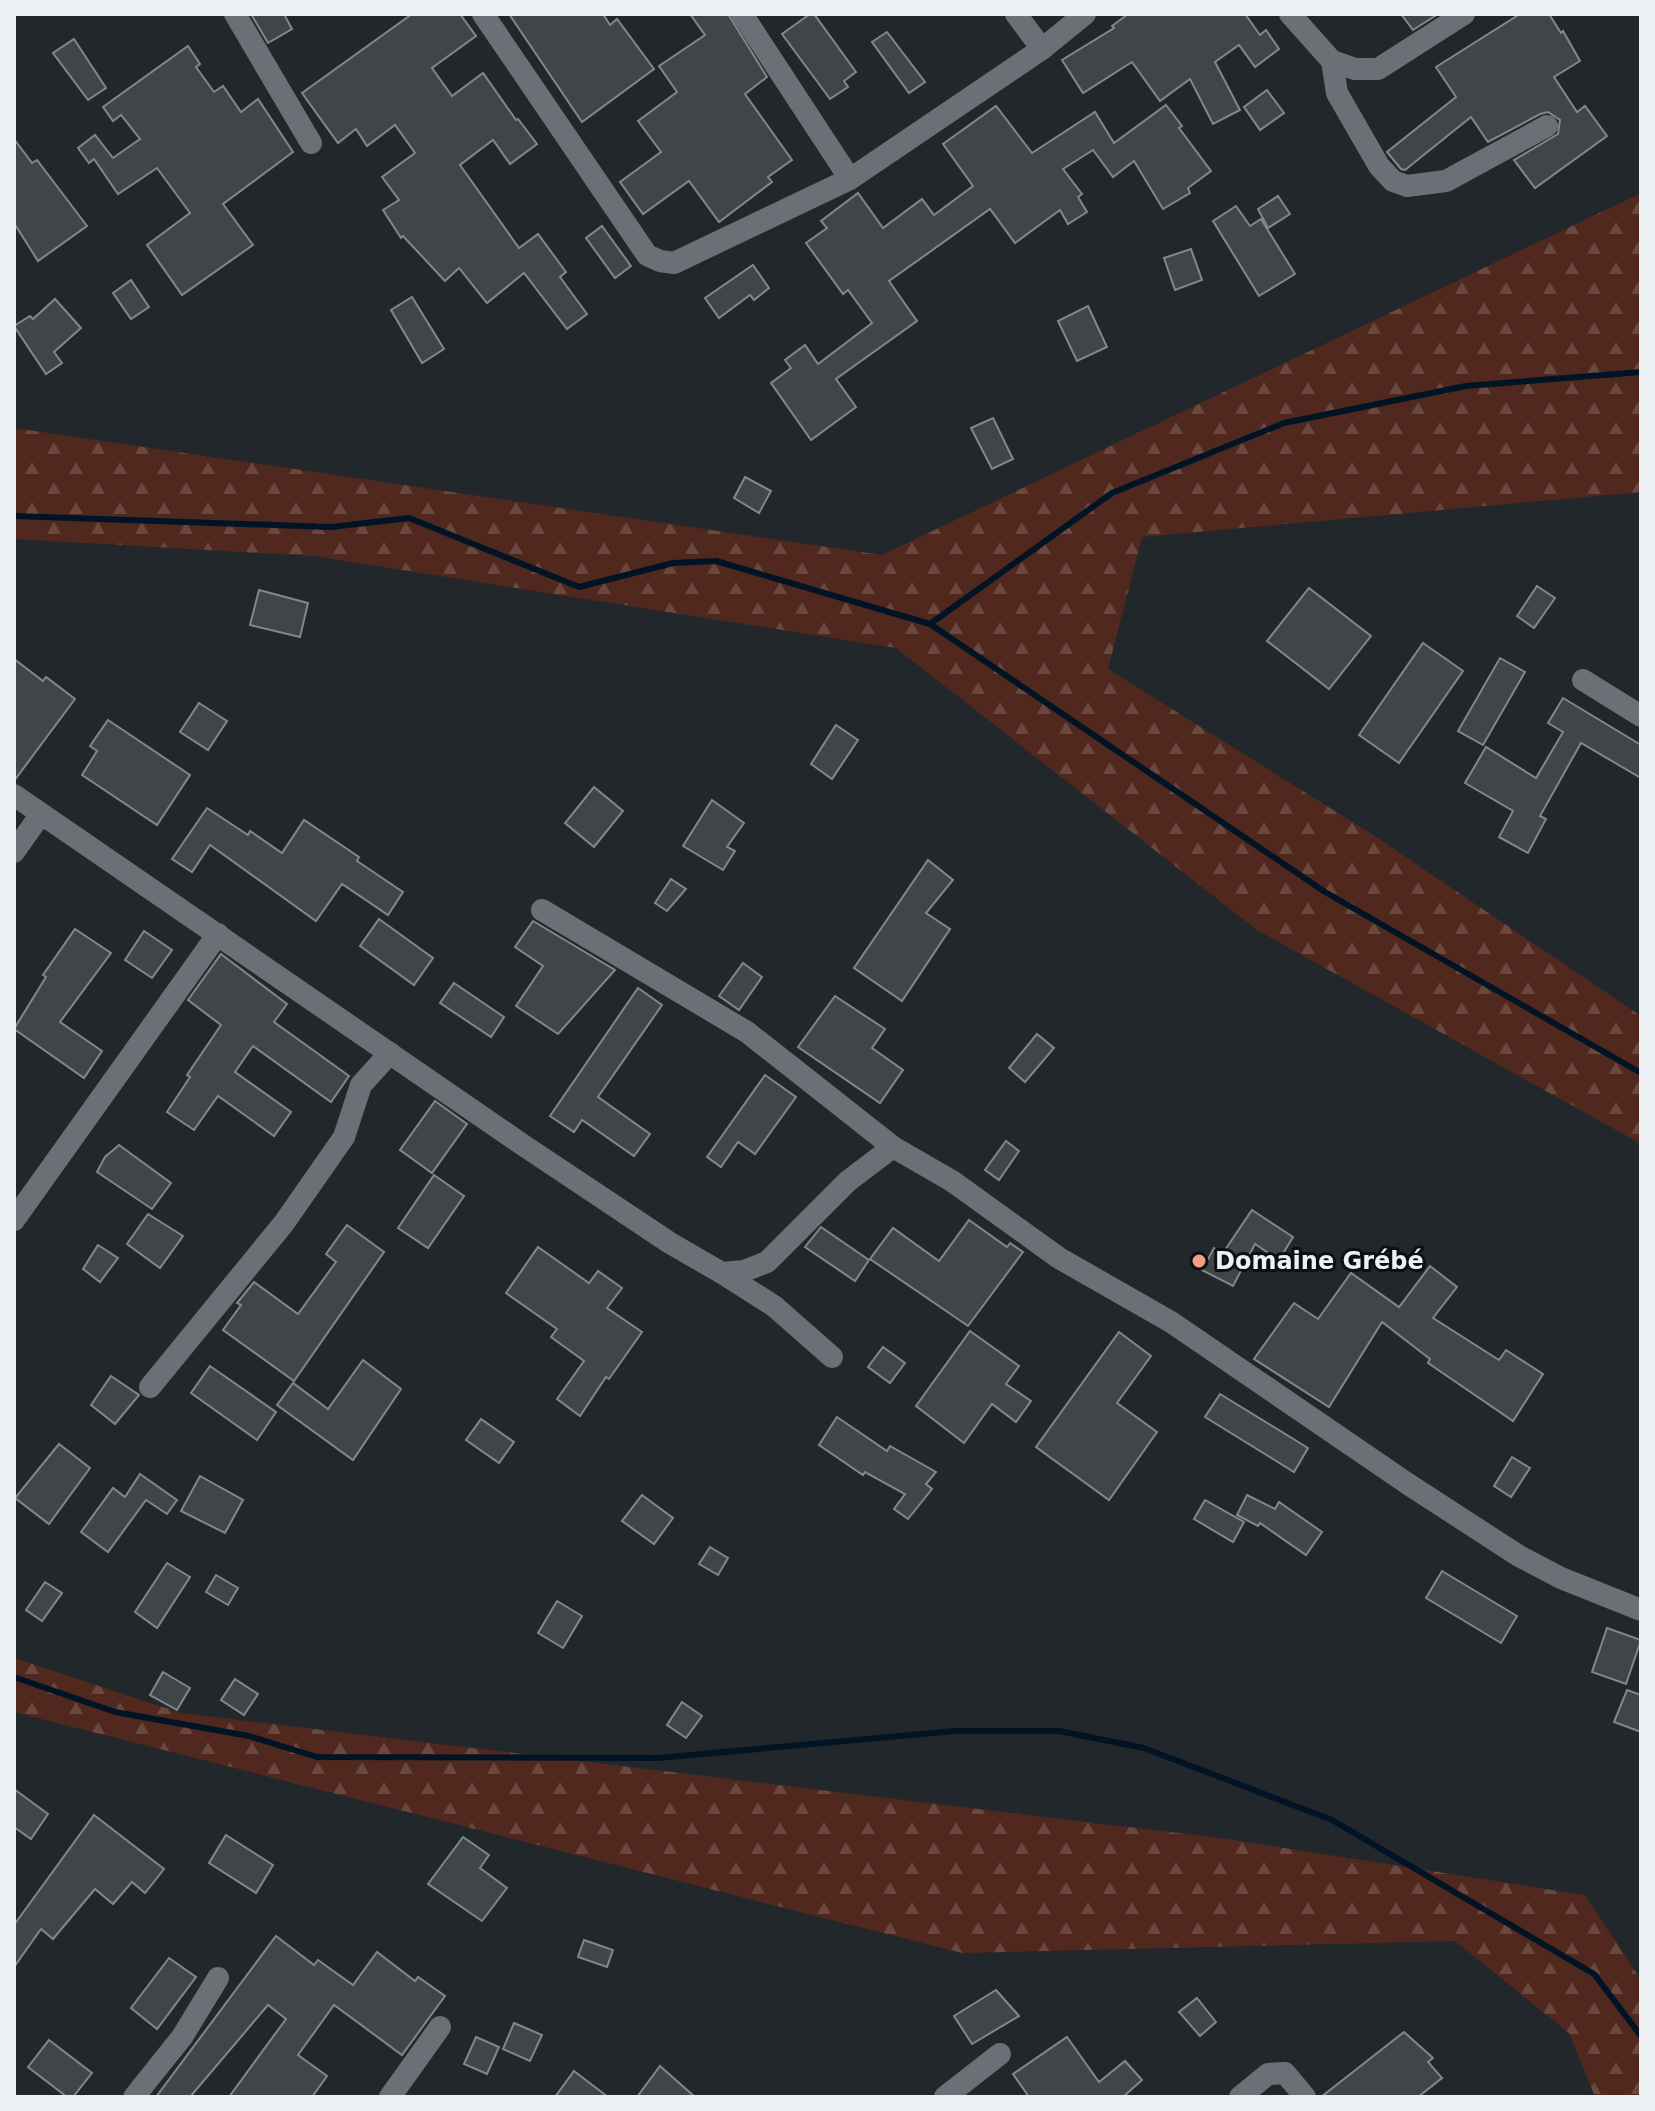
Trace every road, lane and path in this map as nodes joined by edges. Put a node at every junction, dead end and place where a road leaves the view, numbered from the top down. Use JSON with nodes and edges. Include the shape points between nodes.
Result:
{"nodes":[{"id":1,"x":235,"y":14,"type":"edge"},
{"id":2,"x":483,"y":14,"type":"edge"},
{"id":3,"x":742,"y":14,"type":"edge"},
{"id":4,"x":1016,"y":14,"type":"edge"},
{"id":5,"x":1085,"y":14,"type":"edge"},
{"id":6,"x":1290,"y":14,"type":"edge"},
{"id":7,"x":1464,"y":14,"type":"edge"},
{"id":8,"x":1042,"y":49,"type":"junction"},
{"id":9,"x":1332,"y":61,"type":"junction"},
{"id":10,"x":1547,"y":126,"type":"dead end"},
{"id":11,"x":311,"y":143,"type":"dead end"},
{"id":12,"x":850,"y":179,"type":"junction"},
{"id":13,"x":1583,"y":680,"type":"dead end"},
{"id":14,"x":1641,"y":716,"type":"edge"},
{"id":15,"x":14,"y":795,"type":"edge"},
{"id":16,"x":41,"y":814,"type":"junction"},
{"id":17,"x":14,"y":852,"type":"edge"},
{"id":18,"x":542,"y":910,"type":"dead end"},
{"id":19,"x":218,"y":934,"type":"junction"},
{"id":20,"x":390,"y":1053,"type":"junction"},
{"id":21,"x":893,"y":1147,"type":"junction"},
{"id":22,"x":14,"y":1220,"type":"edge"},
{"id":23,"x":722,"y":1273,"type":"junction"},
{"id":24,"x":832,"y":1357,"type":"dead end"},
{"id":25,"x":150,"y":1387,"type":"dead end"},
{"id":26,"x":1641,"y":1610,"type":"edge"},
{"id":27,"x":218,"y":1978,"type":"dead end"},
{"id":28,"x":440,"y":2027,"type":"dead end"},
{"id":29,"x":1000,"y":2054,"type":"dead end"},
{"id":30,"x":134,"y":2097,"type":"edge"},
{"id":31,"x":390,"y":2097,"type":"edge"},
{"id":32,"x":945,"y":2097,"type":"edge"},
{"id":33,"x":1240,"y":2097,"type":"edge"},
{"id":34,"x":1305,"y":2097,"type":"edge"}],
"edges":[{"from":1,"to":11,"type":"street"},
{"from":2,"to":12,"type":"street","via":[[647,255],[660,261],[674,263]]},
{"from":3,"to":12,"type":"street"},
{"from":4,"to":8,"type":"street"},
{"from":5,"to":8,"type":"street"},
{"from":6,"to":9,"type":"street"},
{"from":7,"to":9,"type":"street","via":[[1378,69]]},
{"from":8,"to":12,"type":"street"},
{"from":9,"to":10,"type":"street","via":[[1337,93],[1379,166],[1393,181],[1407,186],[1446,181]]},
{"from":13,"to":14,"type":"street"},
{"from":15,"to":16,"type":"street"},
{"from":16,"to":17,"type":"street"},
{"from":16,"to":19,"type":"street"},
{"from":18,"to":21,"type":"street","via":[[747,1032]]},
{"from":19,"to":20,"type":"street"},
{"from":19,"to":22,"type":"street"},
{"from":20,"to":23,"type":"street"},
{"from":20,"to":25,"type":"street","via":[[361,1085],[344,1137],[284,1223]]},
{"from":21,"to":23,"type":"street","via":[[848,1181],[767,1262]]},
{"from":21,"to":26,"type":"street","via":[[952,1181],[1059,1258],[1171,1322],[1519,1556]]},
{"from":23,"to":24,"type":"street","via":[[774,1306]]},
{"from":27,"to":30,"type":"street","via":[[182,2037]]},
{"from":28,"to":31,"type":"street"},
{"from":29,"to":32,"type":"street"},
{"from":33,"to":34,"type":"street","via":[[1268,2074],[1285,2073]]}]}
